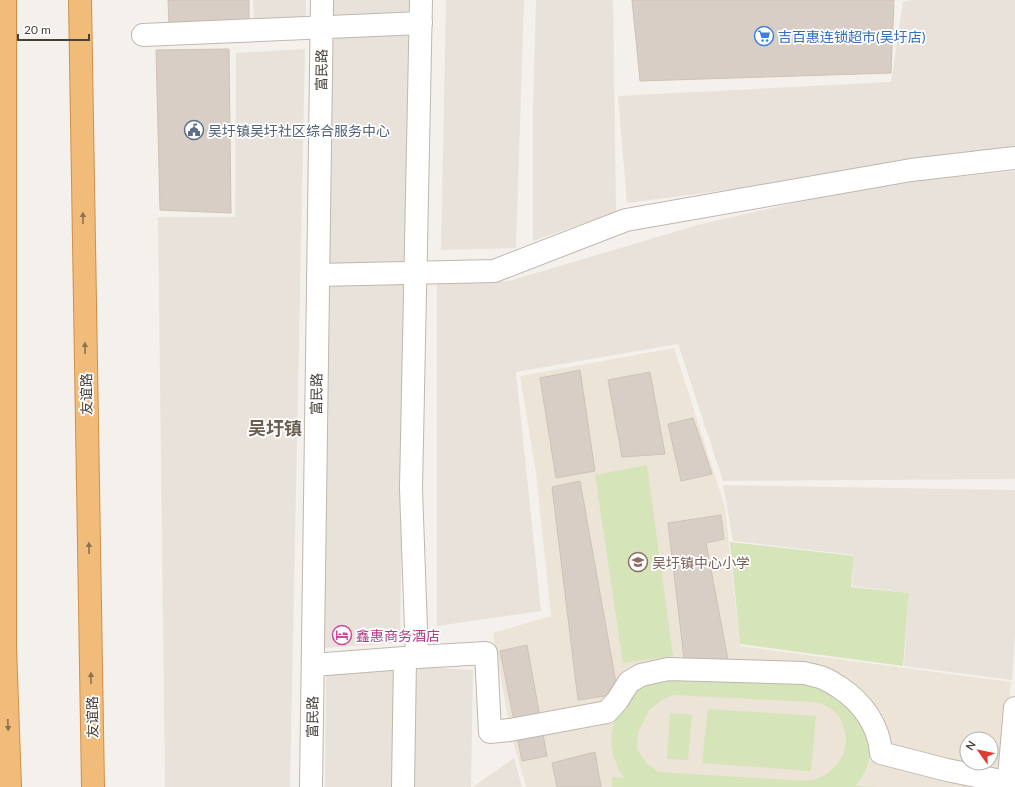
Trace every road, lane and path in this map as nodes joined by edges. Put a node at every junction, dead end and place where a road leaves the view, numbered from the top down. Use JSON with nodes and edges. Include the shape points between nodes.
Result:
{"nodes":[{"id":1,"x":5,"y":0,"type":"edge"},
{"id":2,"x":80,"y":0,"type":"edge"},
{"id":3,"x":322,"y":0,"type":"edge"},
{"id":4,"x":421,"y":0,"type":"edge"},
{"id":5,"x":421,"y":23,"type":"junction"},
{"id":6,"x":321,"y":27,"type":"junction"},
{"id":7,"x":143,"y":36,"type":"dead end"},
{"id":8,"x":1015,"y":158,"type":"edge"},
{"id":9,"x":415,"y":274,"type":"junction"},
{"id":10,"x":318,"y":275,"type":"junction"},
{"id":11,"x":3,"y":619,"type":"edge"},
{"id":12,"x":2,"y":646,"type":"edge"},
{"id":13,"x":411,"y":657,"type":"junction"},
{"id":14,"x":313,"y":665,"type":"junction"},
{"id":15,"x":1015,"y":708,"type":"edge"},
{"id":16,"x":1006,"y":784,"type":"edge"},
{"id":17,"x":10,"y":787,"type":"edge"},
{"id":18,"x":93,"y":787,"type":"edge"},
{"id":19,"x":311,"y":787,"type":"edge"},
{"id":20,"x":403,"y":787,"type":"edge"}],
"edges":[{"from":1,"to":11,"type":"highway"},
{"from":18,"to":2,"type":"highway","name":"友谊路","one_way":true},
{"from":3,"to":6,"type":"street","name":"富民路"},
{"from":4,"to":5,"type":"street"},
{"from":5,"to":6,"type":"street"},
{"from":5,"to":9,"type":"street"},
{"from":6,"to":7,"type":"street"},
{"from":6,"to":10,"type":"street","name":"富民路"},
{"from":8,"to":9,"type":"street","via":[[911,170],[626,220],[494,271]]},
{"from":9,"to":10,"type":"street"},
{"from":9,"to":13,"type":"street"},
{"from":10,"to":14,"type":"street","name":"富民路"},
{"from":11,"to":12,"type":"highway"},
{"from":12,"to":17,"type":"highway","one_way":true},
{"from":13,"to":14,"type":"street"},
{"from":13,"to":16,"type":"street","via":[[486,653],[490,732],[607,712],[618,701],[629,682],[641,675],[668,669],[804,673],[826,679],[846,691],[861,705],[872,721],[880,740],[881,753]]},
{"from":13,"to":20,"type":"street"},
{"from":14,"to":19,"type":"street","name":"富民路"},
{"from":15,"to":16,"type":"street","via":[[1009,777]]}]}
